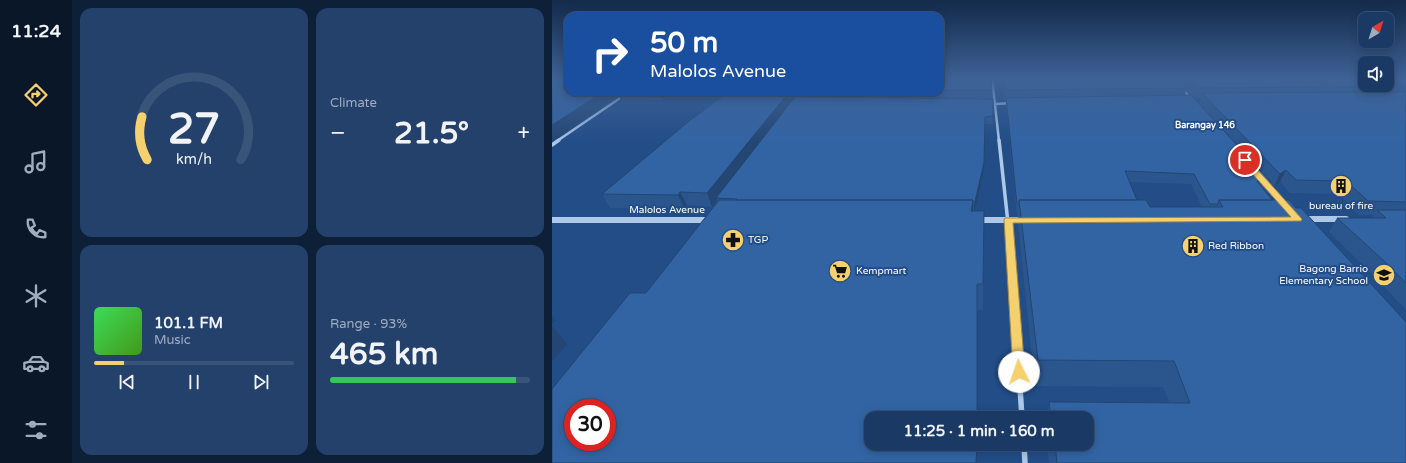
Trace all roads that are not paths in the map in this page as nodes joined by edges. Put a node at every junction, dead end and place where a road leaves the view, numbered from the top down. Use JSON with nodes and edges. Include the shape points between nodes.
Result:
{"nodes":[{"id":1,"x":618,"y":100,"type":"edge"},
{"id":2,"x":995,"y":100,"type":"edge"},
{"id":3,"x":1184,"y":101,"type":"edge"},
{"id":4,"x":1192,"y":101,"type":"joint"},
{"id":5,"x":1016,"y":103,"type":"edge"},
{"id":6,"x":988,"y":104,"type":"edge"},
{"id":7,"x":996,"y":104,"type":"junction"},
{"id":8,"x":1198,"y":104,"type":"edge"},
{"id":9,"x":552,"y":146,"type":"edge"},
{"id":10,"x":1261,"y":178,"type":"edge"},
{"id":11,"x":1295,"y":216,"type":"junction"},
{"id":12,"x":710,"y":218,"type":"junction"},
{"id":13,"x":1353,"y":219,"type":"edge"},
{"id":14,"x":552,"y":220,"type":"edge"},
{"id":15,"x":724,"y":220,"type":"edge"},
{"id":16,"x":969,"y":220,"type":"edge"},
{"id":17,"x":1008,"y":220,"type":"junction"},
{"id":18,"x":1032,"y":220,"type":"edge"},
{"id":19,"x":703,"y":227,"type":"edge"},
{"id":20,"x":1307,"y":230,"type":"edge"},
{"id":21,"x":1022,"y":411,"type":"edge"},
{"id":22,"x":1024,"y":451,"type":"edge"},
{"id":23,"x":1025,"y":463,"type":"edge"}],
"edges":[{"from":1,"to":9,"type":"street"},
{"from":2,"to":7,"type":"street"},
{"from":3,"to":4,"type":"street"},
{"from":4,"to":8,"type":"street"},
{"from":5,"to":7,"type":"street"},
{"from":6,"to":7,"type":"street"},
{"from":7,"to":17,"type":"street"},
{"from":10,"to":11,"type":"street"},
{"from":11,"to":13,"type":"street"},
{"from":11,"to":20,"type":"street"},
{"from":12,"to":14,"type":"street","name":"Malolos Avenue"},
{"from":12,"to":15,"type":"street","name":"Malolos Avenue"},
{"from":12,"to":19,"type":"street"},
{"from":16,"to":17,"type":"street"},
{"from":17,"to":18,"type":"street"},
{"from":17,"to":21,"type":"street"},
{"from":22,"to":23,"type":"street"}]}
